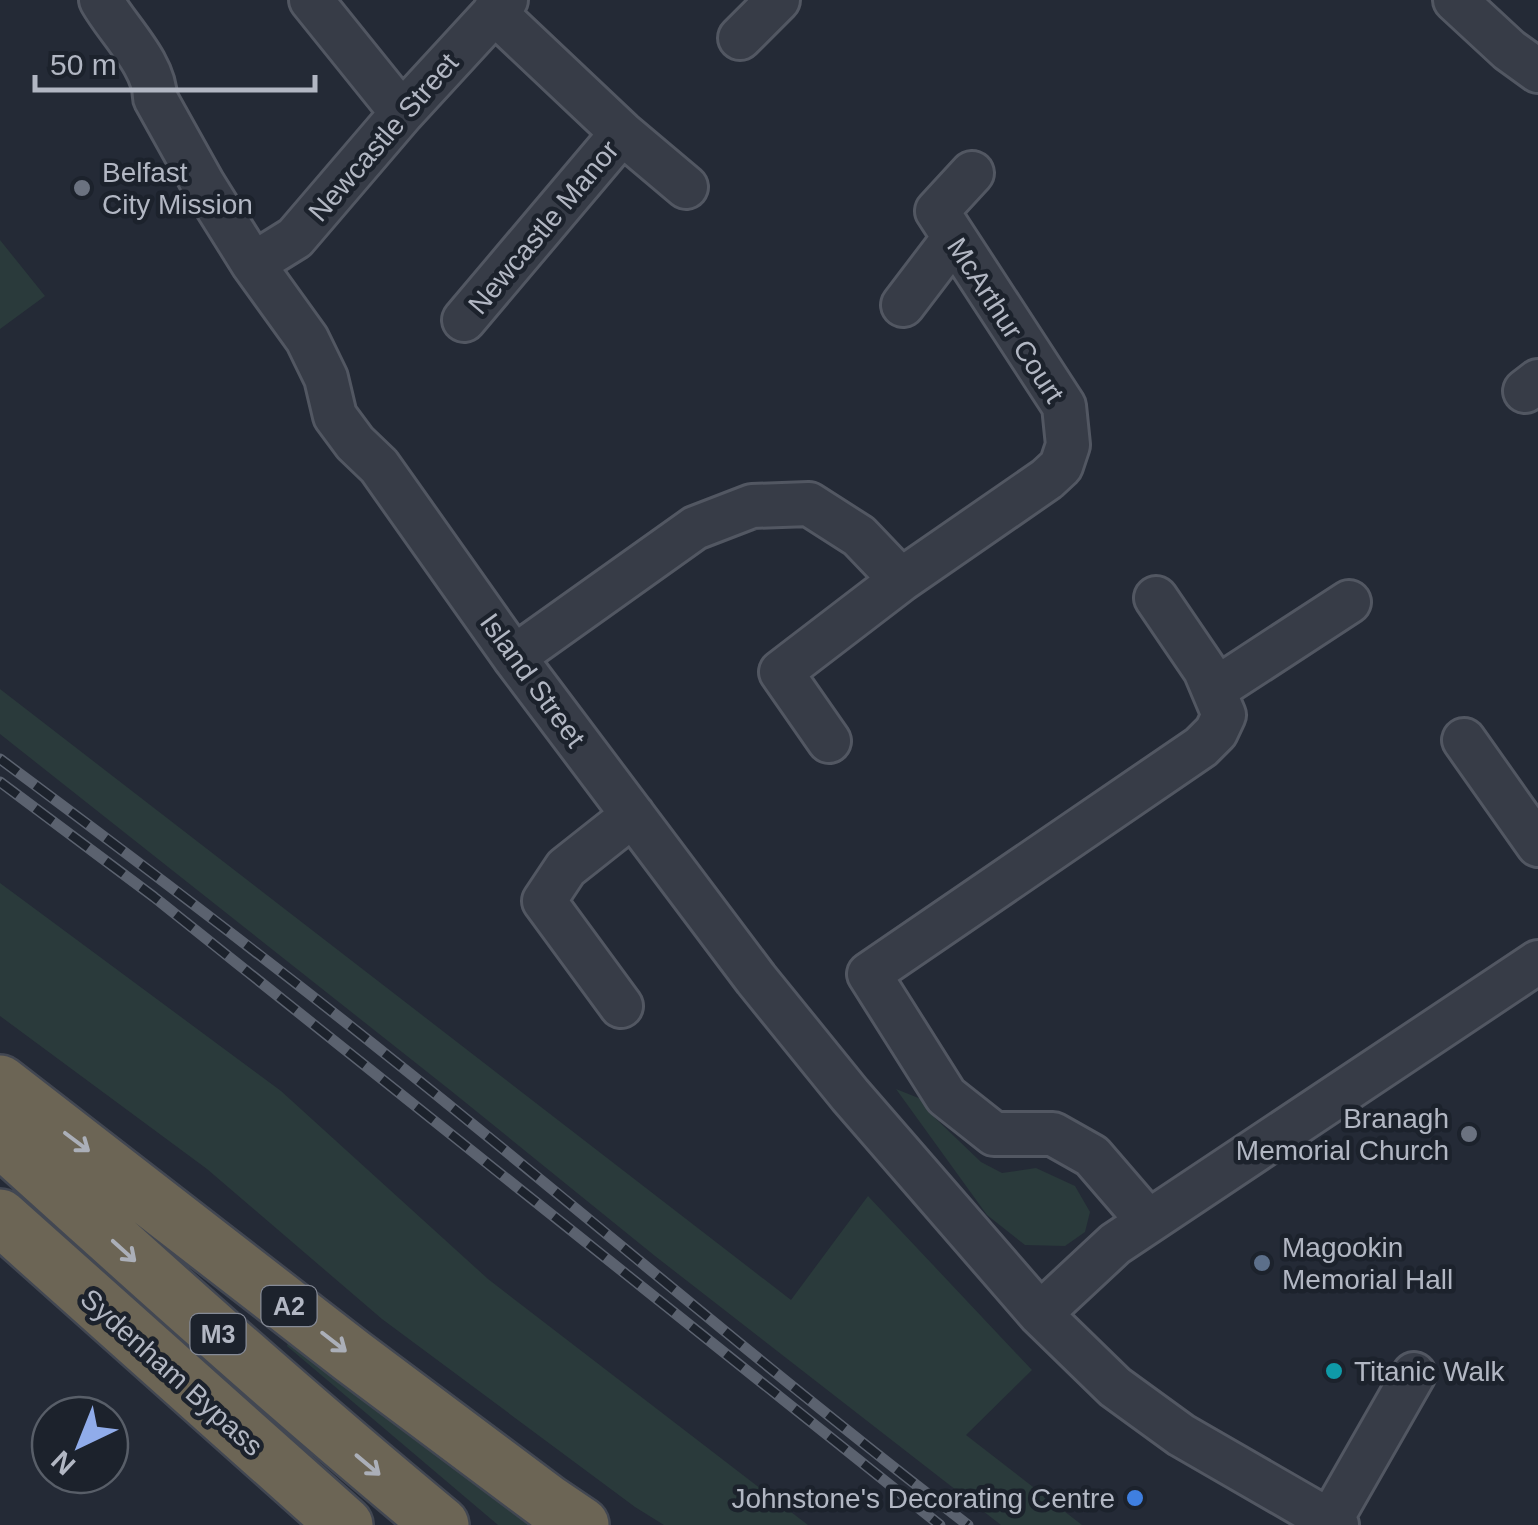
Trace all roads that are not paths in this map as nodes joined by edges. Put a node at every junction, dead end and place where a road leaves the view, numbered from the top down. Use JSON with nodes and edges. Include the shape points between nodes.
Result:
{"nodes":[{"id":1,"x":101,"y":0,"type":"edge"},
{"id":2,"x":310,"y":0,"type":"edge"},
{"id":3,"x":778,"y":0,"type":"edge"},
{"id":4,"x":1455,"y":0,"type":"edge"},
{"id":5,"x":500,"y":6,"type":"edge"},
{"id":6,"x":740,"y":38,"type":"dead end"},
{"id":7,"x":1538,"y":71,"type":"edge"},
{"id":8,"x":402,"y":114,"type":"junction"},
{"id":9,"x":622,"y":133,"type":"junction"},
{"id":10,"x":972,"y":173,"type":"dead end"},
{"id":11,"x":686,"y":187,"type":"dead end"},
{"id":12,"x":954,"y":238,"type":"junction"},
{"id":13,"x":253,"y":264,"type":"junction"},
{"id":14,"x":903,"y":305,"type":"dead end"},
{"id":15,"x":464,"y":320,"type":"dead end"},
{"id":16,"x":900,"y":580,"type":"junction"},
{"id":17,"x":1156,"y":598,"type":"dead end"},
{"id":18,"x":1349,"y":602,"type":"dead end"},
{"id":19,"x":514,"y":657,"type":"junction"},
{"id":20,"x":1214,"y":690,"type":"junction"},
{"id":21,"x":1464,"y":740,"type":"dead end"},
{"id":22,"x":829,"y":741,"type":"dead end"},
{"id":23,"x":633,"y":814,"type":"junction"},
{"id":24,"x":1538,"y":845,"type":"edge"},
{"id":25,"x":1531,"y":979,"type":"edge"},
{"id":26,"x":622,"y":1006,"type":"dead end"},
{"id":27,"x":0,"y":1083,"type":"edge"},
{"id":28,"x":0,"y":1138,"type":"edge"},
{"id":29,"x":0,"y":1218,"type":"edge"},
{"id":30,"x":1148,"y":1222,"type":"junction"},
{"id":31,"x":1040,"y":1314,"type":"junction"},
{"id":32,"x":1414,"y":1374,"type":"dead end"},
{"id":33,"x":1334,"y":1523,"type":"edge"},
{"id":34,"x":345,"y":1525,"type":"edge"},
{"id":35,"x":441,"y":1525,"type":"edge"},
{"id":36,"x":581,"y":1525,"type":"edge"}],
"edges":[{"from":1,"to":13,"type":"street","name":"Island Street"},
{"from":2,"to":8,"type":"street"},
{"from":3,"to":6,"type":"street"},
{"from":4,"to":7,"type":"street"},
{"from":5,"to":8,"type":"street","name":"Newcastle Street"},
{"from":5,"to":9,"type":"street","name":"Newcastle Manor"},
{"from":8,"to":13,"type":"street","name":"Newcastle Street","via":[[295,238]]},
{"from":9,"to":11,"type":"street","name":"Newcastle Manor"},
{"from":9,"to":15,"type":"street","name":"Newcastle Manor"},
{"from":10,"to":12,"type":"street","name":"McArthur Court","via":[[936,211]]},
{"from":12,"to":14,"type":"street"},
{"from":12,"to":16,"type":"street","name":"McArthur Court","via":[[1064,406],[1068,445],[1061,466],[1047,479]]},
{"from":13,"to":19,"type":"street","name":"Island Street","via":[[307,339],[326,378],[334,416],[379,466]]},
{"from":16,"to":19,"type":"street","via":[[859,536],[809,504],[752,506],[695,528]]},
{"from":16,"to":22,"type":"street","name":"McArthur Court","via":[[781,672]]},
{"from":17,"to":20,"type":"street"},
{"from":18,"to":20,"type":"street"},
{"from":19,"to":23,"type":"street","name":"Island Street"},
{"from":20,"to":30,"type":"street","via":[[1224,716],[1201,747],[869,974],[946,1096],[994,1134],[1052,1134],[1092,1156]]},
{"from":21,"to":24,"type":"street"},
{"from":23,"to":26,"type":"street","via":[[566,868],[544,901]]},
{"from":23,"to":31,"type":"street","name":"Island Street","via":[[850,1096]]},
{"from":25,"to":30,"type":"street"},
{"from":27,"to":36,"type":"highway","number":"A2","one_way":true},
{"from":28,"to":35,"type":"highway","number":"M3","one_way":true},
{"from":29,"to":34,"type":"highway","name":"Sydenham Bypass"},
{"from":30,"to":31,"type":"street"},
{"from":31,"to":33,"type":"street","name":"Island Street","via":[[1116,1387],[1182,1435]]},
{"from":32,"to":33,"type":"street"}]}
